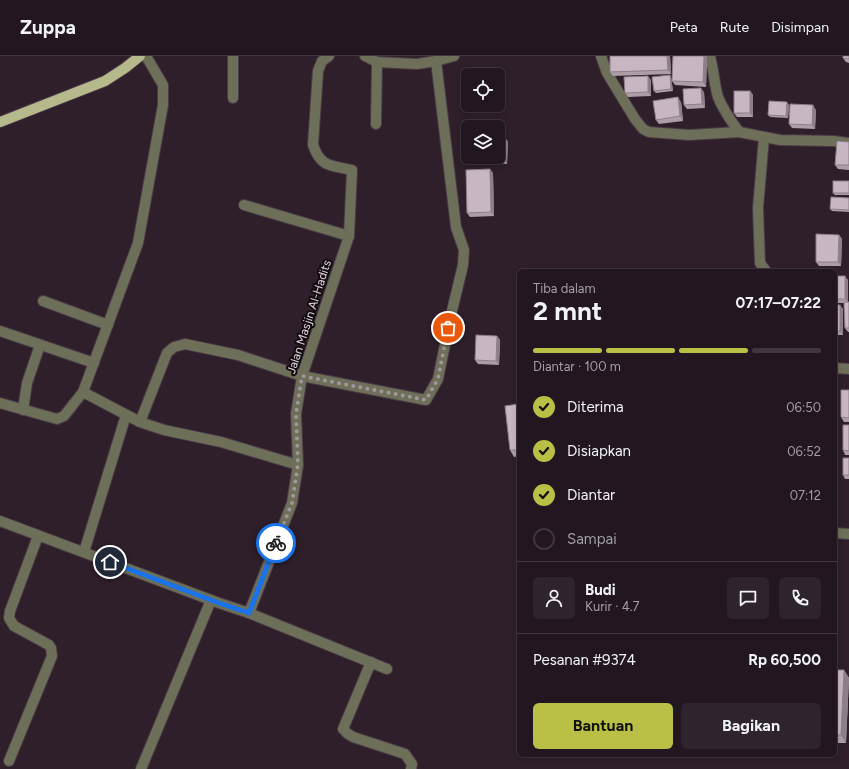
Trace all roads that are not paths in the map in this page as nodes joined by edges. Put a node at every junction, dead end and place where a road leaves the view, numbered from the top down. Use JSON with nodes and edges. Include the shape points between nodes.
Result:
{"nodes":[{"id":1,"x":140,"y":56,"type":"edge"},
{"id":2,"x":146,"y":56,"type":"edge"},
{"id":3,"x":233,"y":56,"type":"edge"},
{"id":4,"x":329,"y":56,"type":"edge"},
{"id":5,"x":365,"y":56,"type":"edge"},
{"id":6,"x":454,"y":56,"type":"edge"},
{"id":7,"x":601,"y":56,"type":"edge"},
{"id":8,"x":707,"y":56,"type":"edge"},
{"id":9,"x":377,"y":62,"type":"junction"},
{"id":10,"x":436,"y":62,"type":"junction"},
{"id":11,"x":233,"y":98,"type":"dead end"},
{"id":12,"x":0,"y":122,"type":"edge"},
{"id":13,"x":376,"y":124,"type":"dead end"},
{"id":14,"x":739,"y":132,"type":"junction"},
{"id":15,"x":764,"y":137,"type":"junction"},
{"id":16,"x":849,"y":143,"type":"edge"},
{"id":17,"x":244,"y":205,"type":"dead end"},
{"id":18,"x":349,"y":236,"type":"junction"},
{"id":19,"x":765,"y":269,"type":"edge"},
{"id":20,"x":43,"y":301,"type":"dead end"},
{"id":21,"x":108,"y":325,"type":"junction"},
{"id":22,"x":0,"y":331,"type":"edge"},
{"id":23,"x":40,"y":345,"type":"junction"},
{"id":24,"x":94,"y":363,"type":"junction"},
{"id":25,"x":837,"y":368,"type":"edge"},
{"id":26,"x":849,"y":369,"type":"edge"},
{"id":27,"x":302,"y":376,"type":"junction"},
{"id":28,"x":83,"y":392,"type":"junction"},
{"id":29,"x":0,"y":403,"type":"edge"},
{"id":30,"x":23,"y":410,"type":"junction"},
{"id":31,"x":126,"y":415,"type":"junction"},
{"id":32,"x":140,"y":422,"type":"junction"},
{"id":33,"x":298,"y":464,"type":"junction"},
{"id":34,"x":0,"y":522,"type":"edge"},
{"id":35,"x":837,"y":533,"type":"edge"},
{"id":36,"x":849,"y":534,"type":"edge"},
{"id":37,"x":38,"y":536,"type":"junction"},
{"id":38,"x":84,"y":552,"type":"junction"},
{"id":39,"x":211,"y":600,"type":"junction"},
{"id":40,"x":249,"y":613,"type":"junction"},
{"id":41,"x":371,"y":662,"type":"junction"},
{"id":42,"x":387,"y":669,"type":"dead end"},
{"id":43,"x":9,"y":762,"type":"dead end"},
{"id":44,"x":141,"y":769,"type":"edge"},
{"id":45,"x":411,"y":769,"type":"edge"}],
"edges":[{"from":1,"to":12,"type":"main road","via":[[105,81]]},
{"from":2,"to":21,"type":"street","via":[[163,85],[163,105],[138,243]]},
{"from":3,"to":11,"type":"street"},
{"from":4,"to":18,"type":"street","name":"Jalan Masjin Al-Hadits","via":[[322,62],[318,71],[314,145],[321,161],[352,170]]},
{"from":5,"to":9,"type":"street"},
{"from":6,"to":10,"type":"street"},
{"from":7,"to":14,"type":"street","via":[[607,73],[634,119],[643,129],[649,132],[689,135]]},
{"from":8,"to":14,"type":"street","via":[[713,67],[718,96]]},
{"from":9,"to":10,"type":"street"},
{"from":9,"to":13,"type":"street"},
{"from":10,"to":27,"type":"street","via":[[456,228],[464,250],[438,379],[426,400]]},
{"from":14,"to":15,"type":"street"},
{"from":15,"to":16,"type":"street"},
{"from":15,"to":19,"type":"street","via":[[758,208],[760,262]]},
{"from":17,"to":18,"type":"street"},
{"from":18,"to":27,"type":"street","name":"Jalan Masjin Al-Hadits"},
{"from":20,"to":21,"type":"street"},
{"from":21,"to":24,"type":"street"},
{"from":22,"to":23,"type":"street"},
{"from":23,"to":24,"type":"street"},
{"from":23,"to":30,"type":"street","via":[[27,383]]},
{"from":24,"to":28,"type":"street"},
{"from":25,"to":26,"type":"street"},
{"from":27,"to":32,"type":"street","via":[[238,355],[185,344],[174,347],[167,353]]},
{"from":27,"to":33,"type":"street","name":"Jalan Masjin Al-Hadits","via":[[296,414]]},
{"from":28,"to":30,"type":"street","via":[[64,416],[57,419]]},
{"from":28,"to":31,"type":"street"},
{"from":29,"to":30,"type":"street"},
{"from":31,"to":32,"type":"street"},
{"from":31,"to":38,"type":"street"},
{"from":32,"to":33,"type":"street"},
{"from":33,"to":40,"type":"street","name":"Jalan Masjin Al-Hadits","via":[[292,503]]},
{"from":34,"to":37,"type":"street"},
{"from":35,"to":36,"type":"street"},
{"from":37,"to":38,"type":"street"},
{"from":37,"to":43,"type":"street","via":[[9,618],[14,626],[49,645],[52,656]]},
{"from":38,"to":39,"type":"street"},
{"from":39,"to":40,"type":"street"},
{"from":39,"to":44,"type":"street"},
{"from":40,"to":41,"type":"street"},
{"from":41,"to":42,"type":"street"},
{"from":41,"to":45,"type":"street","via":[[343,729],[353,737],[405,754],[412,764]]}]}
